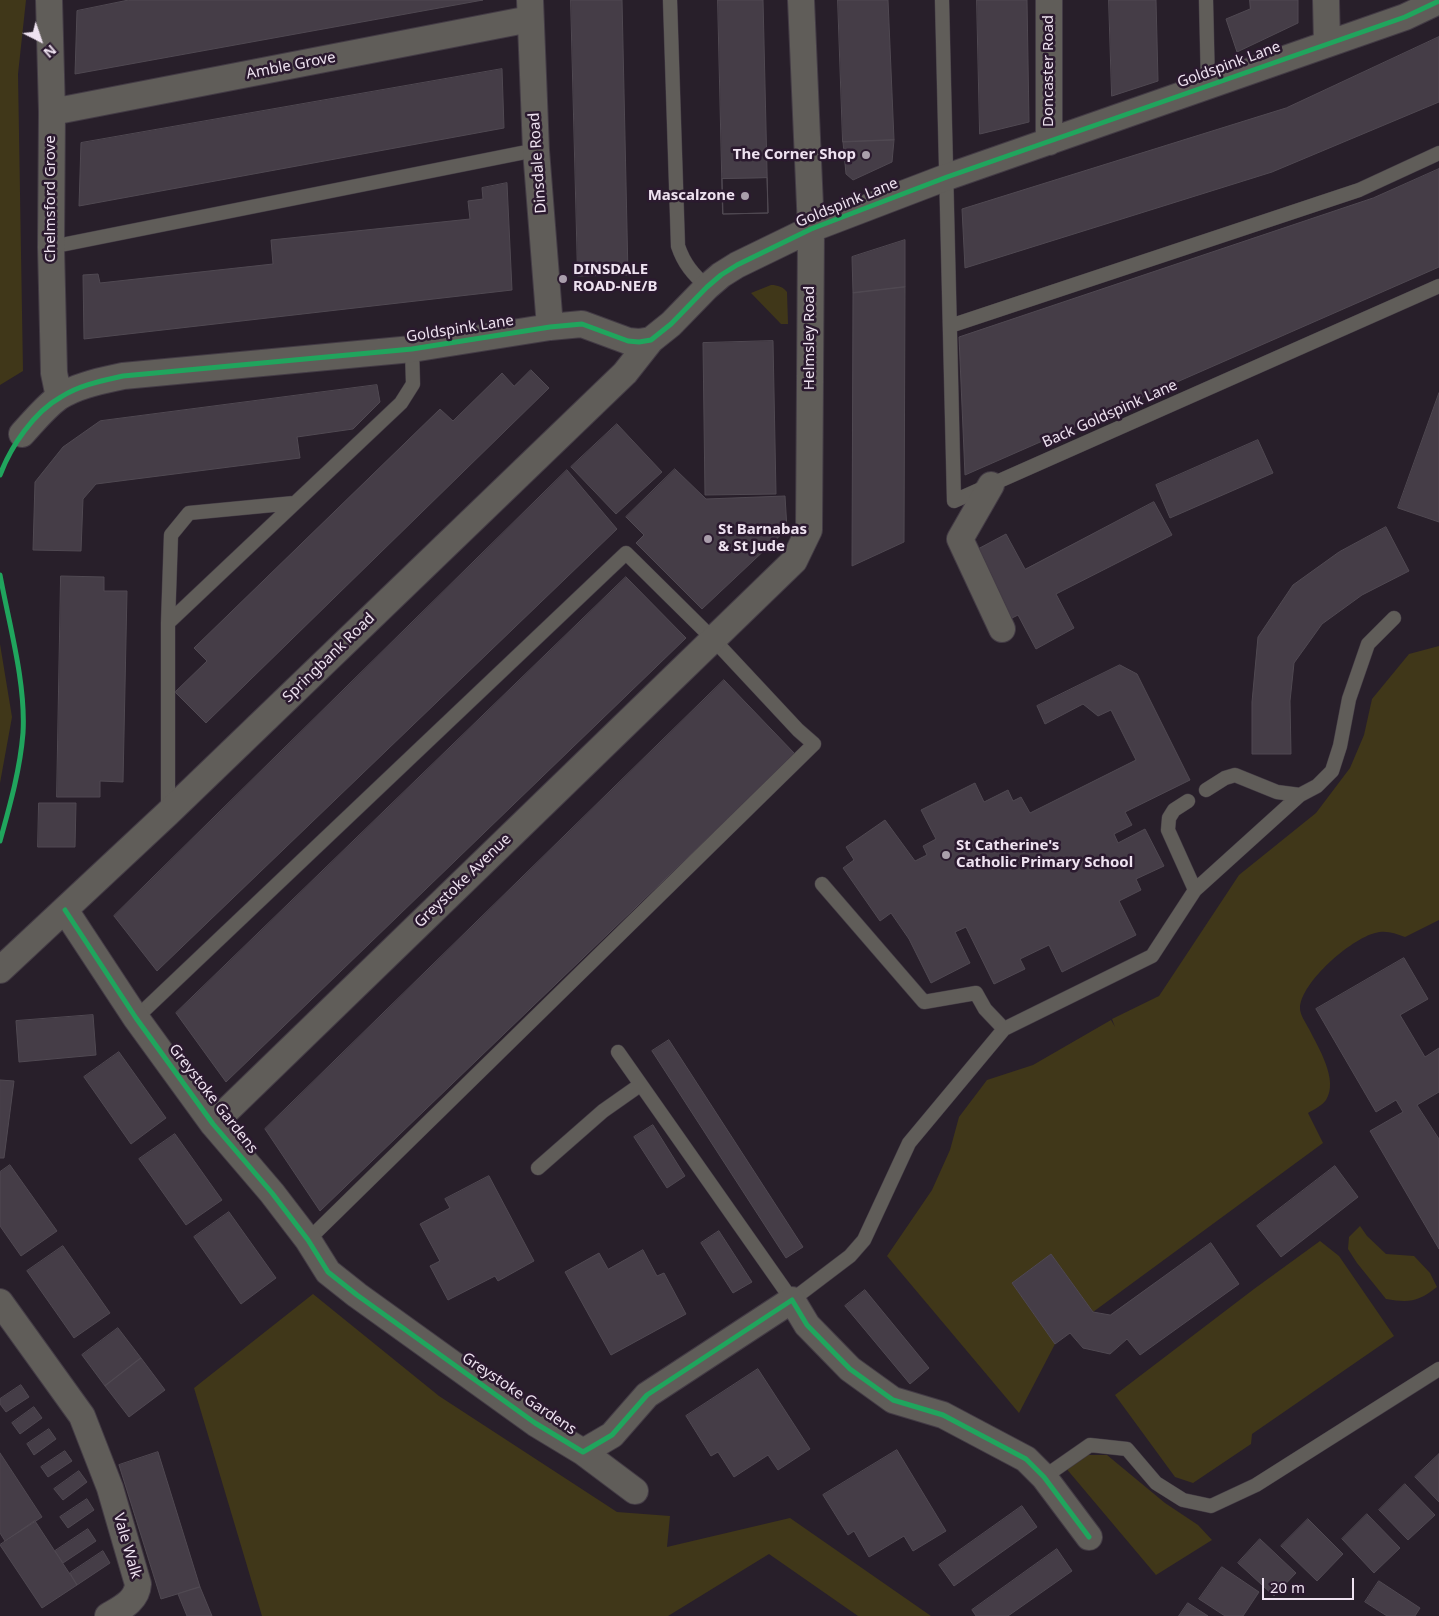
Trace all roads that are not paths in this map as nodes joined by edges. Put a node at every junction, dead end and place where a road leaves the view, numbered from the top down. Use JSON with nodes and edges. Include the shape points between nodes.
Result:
{"nodes":[{"id":1,"x":49,"y":0,"type":"edge"},
{"id":2,"x":670,"y":0,"type":"edge"},
{"id":3,"x":801,"y":0,"type":"edge"},
{"id":4,"x":942,"y":0,"type":"edge"},
{"id":5,"x":1049,"y":0,"type":"edge"},
{"id":6,"x":1206,"y":0,"type":"edge"},
{"id":7,"x":1326,"y":0,"type":"edge"},
{"id":8,"x":1439,"y":0,"type":"edge"},
{"id":9,"x":530,"y":10,"type":"edge"},
{"id":10,"x":1327,"y":43,"type":"junction"},
{"id":11,"x":1208,"y":85,"type":"junction"},
{"id":12,"x":52,"y":112,"type":"junction"},
{"id":13,"x":1049,"y":142,"type":"junction"},
{"id":14,"x":536,"y":150,"type":"junction"},
{"id":15,"x":1439,"y":154,"type":"edge"},
{"id":16,"x":947,"y":177,"type":"junction"},
{"id":17,"x":811,"y":229,"type":"junction"},
{"id":18,"x":51,"y":247,"type":"junction"},
{"id":19,"x":1439,"y":286,"type":"edge"},
{"id":20,"x":706,"y":287,"type":"junction"},
{"id":21,"x":950,"y":326,"type":"junction"},
{"id":22,"x":550,"y":327,"type":"junction"},
{"id":23,"x":651,"y":340,"type":"junction"},
{"id":24,"x":412,"y":349,"type":"junction"},
{"id":25,"x":59,"y":397,"type":"junction"},
{"id":26,"x":22,"y":434,"type":"dead end"},
{"id":27,"x":991,"y":485,"type":"junction"},
{"id":28,"x":294,"y":503,"type":"junction"},
{"id":29,"x":1394,"y":618,"type":"dead end"},
{"id":30,"x":168,"y":622,"type":"junction"},
{"id":31,"x":1002,"y":629,"type":"dead end"},
{"id":32,"x":713,"y":639,"type":"junction"},
{"id":33,"x":1206,"y":790,"type":"dead end"},
{"id":34,"x":1300,"y":795,"type":"junction"},
{"id":35,"x":1188,"y":801,"type":"dead end"},
{"id":36,"x":168,"y":813,"type":"junction"},
{"id":37,"x":822,"y":884,"type":"dead end"},
{"id":38,"x":1194,"y":890,"type":"junction"},
{"id":39,"x":65,"y":910,"type":"junction"},
{"id":40,"x":0,"y":970,"type":"edge"},
{"id":41,"x":136,"y":1018,"type":"junction"},
{"id":42,"x":1004,"y":1029,"type":"junction"},
{"id":43,"x":618,"y":1052,"type":"dead end"},
{"id":44,"x":640,"y":1085,"type":"junction"},
{"id":45,"x":212,"y":1124,"type":"junction"},
{"id":46,"x":538,"y":1168,"type":"dead end"},
{"id":47,"x":308,"y":1240,"type":"junction"},
{"id":48,"x":792,"y":1300,"type":"junction"},
{"id":49,"x":0,"y":1302,"type":"edge"},
{"id":50,"x":1439,"y":1369,"type":"edge"},
{"id":51,"x":583,"y":1452,"type":"junction"},
{"id":52,"x":1044,"y":1477,"type":"junction"},
{"id":53,"x":634,"y":1491,"type":"dead end"},
{"id":54,"x":1089,"y":1537,"type":"dead end"},
{"id":55,"x":108,"y":1616,"type":"edge"}],
"edges":[{"from":1,"to":12,"type":"street","name":"Chelmsford Grove"},
{"from":2,"to":20,"type":"lane","via":[[678,246],[682,260]]},
{"from":3,"to":17,"type":"street","name":"Helmsley Road"},
{"from":4,"to":16,"type":"lane","name":"Back Goldspink Lane"},
{"from":5,"to":13,"type":"street","name":"Doncaster Road"},
{"from":6,"to":11,"type":"lane"},
{"from":7,"to":10,"type":"street"},
{"from":8,"to":10,"type":"street","name":"Goldspink Lane","via":[[1405,16]]},
{"from":9,"to":12,"type":"street","name":"Amble Grove"},
{"from":9,"to":14,"type":"street","name":"Dinsdale Road"},
{"from":10,"to":11,"type":"street","name":"Goldspink Lane"},
{"from":11,"to":13,"type":"street","name":"Goldspink Lane"},
{"from":12,"to":18,"type":"street","name":"Chelmsford Grove"},
{"from":13,"to":16,"type":"street","name":"Goldspink Lane"},
{"from":14,"to":18,"type":"lane"},
{"from":14,"to":22,"type":"street","name":"Dinsdale Road"},
{"from":15,"to":21,"type":"lane","via":[[1359,190]]},
{"from":16,"to":17,"type":"street","name":"Goldspink Lane"},
{"from":16,"to":21,"type":"lane","name":"Back Goldspink Lane"},
{"from":17,"to":20,"type":"street","name":"Goldspink Lane","via":[[737,265]]},
{"from":17,"to":32,"type":"street","name":"Helmsley Road","via":[[809,530],[794,561]]},
{"from":18,"to":25,"type":"street","name":"Chelmsford Grove","via":[[54,373]]},
{"from":19,"to":27,"type":"lane","name":"Back Goldspink Lane"},
{"from":20,"to":23,"type":"street","name":"Goldspink Lane","via":[[672,324]]},
{"from":21,"to":27,"type":"lane","name":"Back Goldspink Lane","via":[[954,502]]},
{"from":22,"to":23,"type":"street","name":"Goldspink Lane","via":[[582,324],[628,341]]},
{"from":22,"to":24,"type":"street","name":"Goldspink Lane"},
{"from":23,"to":36,"type":"street","name":"Springbank Road","via":[[625,373]]},
{"from":24,"to":25,"type":"street","name":"Goldspink Lane","via":[[123,376],[96,382]]},
{"from":24,"to":28,"type":"lane","via":[[413,384],[408,394]]},
{"from":25,"to":26,"type":"street","name":"Goldspink Lane"},
{"from":27,"to":31,"type":"street","via":[[960,539]]},
{"from":28,"to":30,"type":"lane"},
{"from":28,"to":30,"type":"lane","via":[[189,513],[171,535]]},
{"from":29,"to":34,"type":"lane","via":[[1368,644],[1349,700],[1332,771],[1317,786]]},
{"from":30,"to":36,"type":"lane"},
{"from":32,"to":41,"type":"lane","via":[[626,553]]},
{"from":32,"to":45,"type":"street","name":"Greystoke Avenue"},
{"from":32,"to":47,"type":"lane","via":[[814,744]]},
{"from":33,"to":34,"type":"lane","via":[[1235,775],[1277,792]]},
{"from":34,"to":38,"type":"lane"},
{"from":35,"to":38,"type":"lane","via":[[1174,810],[1168,830]]},
{"from":36,"to":39,"type":"street","name":"Springbank Road"},
{"from":37,"to":42,"type":"lane","via":[[924,1002],[976,993]]},
{"from":38,"to":42,"type":"lane","via":[[1152,956]]},
{"from":39,"to":40,"type":"street","name":"Springbank Road"},
{"from":39,"to":41,"type":"street","name":"Greystoke Gardens"},
{"from":41,"to":45,"type":"street","name":"Greystoke Gardens"},
{"from":42,"to":48,"type":"lane","via":[[909,1143],[864,1240],[850,1256]]},
{"from":43,"to":44,"type":"lane"},
{"from":44,"to":46,"type":"lane","via":[[602,1111]]},
{"from":44,"to":48,"type":"lane"},
{"from":45,"to":47,"type":"street","name":"Greystoke Gardens"},
{"from":47,"to":51,"type":"street","name":"Greystoke Gardens","via":[[328,1272],[357,1295],[535,1423]]},
{"from":48,"to":51,"type":"street","name":"Greystoke Gardens","via":[[647,1395],[612,1435]]},
{"from":48,"to":52,"type":"street","via":[[807,1325],[850,1369],[893,1400],[943,1415],[1026,1459]]},
{"from":49,"to":55,"type":"street","name":"Vale Walk","via":[[82,1416],[110,1488],[138,1591],[135,1597]]},
{"from":50,"to":52,"type":"lane","via":[[1256,1485],[1211,1506],[1183,1500],[1156,1483],[1127,1450],[1090,1445]]},
{"from":51,"to":53,"type":"street"},
{"from":52,"to":54,"type":"street"}]}
